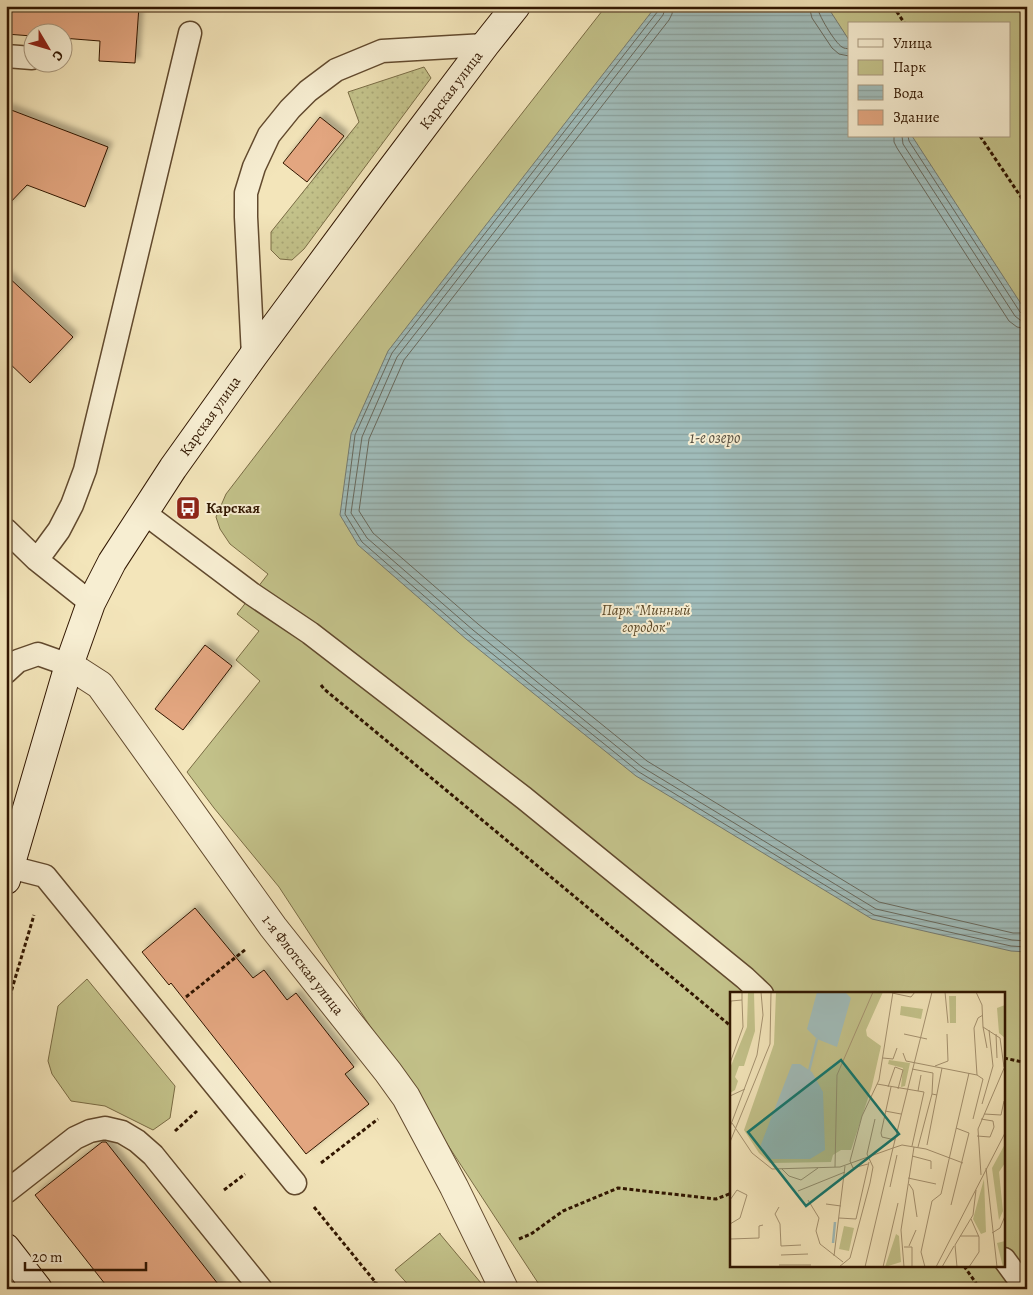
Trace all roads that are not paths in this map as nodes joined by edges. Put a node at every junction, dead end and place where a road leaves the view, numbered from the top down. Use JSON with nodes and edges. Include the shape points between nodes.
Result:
{"nodes":[{"id":1,"x":516,"y":6,"type":"edge"},
{"id":2,"x":190,"y":33,"type":"dead end"},
{"id":3,"x":485,"y":45,"type":"junction"},
{"id":4,"x":6,"y":56,"type":"edge"},
{"id":5,"x":22,"y":57,"type":"edge"},
{"id":6,"x":253,"y":356,"type":"junction"},
{"id":7,"x":143,"y":512,"type":"junction"},
{"id":8,"x":6,"y":530,"type":"edge"},
{"id":9,"x":36,"y":560,"type":"junction"},
{"id":10,"x":92,"y":603,"type":"junction"},
{"id":11,"x":69,"y":665,"type":"junction"},
{"id":12,"x":6,"y":672,"type":"edge"},
{"id":13,"x":8,"y":871,"type":"edge"},
{"id":14,"x":760,"y":992,"type":"edge"},
{"id":15,"x":295,"y":1183,"type":"road end"},
{"id":16,"x":6,"y":1192,"type":"edge"},
{"id":17,"x":6,"y":1248,"type":"edge"},
{"id":18,"x":1006,"y":1262,"type":"edge"},
{"id":19,"x":38,"y":1289,"type":"edge"},
{"id":20,"x":261,"y":1289,"type":"edge"},
{"id":21,"x":504,"y":1289,"type":"edge"},
{"id":22,"x":1026,"y":1289,"type":"edge"}],
"edges":[{"from":1,"to":3,"type":"main road","name":"Карская улица"},
{"from":2,"to":9,"type":"lane","via":[[85,470],[59,530]]},
{"from":3,"to":6,"type":"main road","name":"Карская улица"},
{"from":3,"to":6,"type":"lane","via":[[382,51],[336,70],[308,91],[269,134],[246,193]]},
{"from":4,"to":5,"type":"lane"},
{"from":6,"to":7,"type":"main road","name":"Карская улица"},
{"from":7,"to":10,"type":"main road","name":"Карская улица","via":[[112,562]]},
{"from":7,"to":14,"type":"lane","via":[[310,634],[524,798]]},
{"from":8,"to":9,"type":"lane"},
{"from":9,"to":10,"type":"lane"},
{"from":10,"to":11,"type":"main road","name":"Карская улица"},
{"from":11,"to":12,"type":"lane","via":[[38,654],[18,661]]},
{"from":11,"to":13,"type":"main road","name":"Карская улица"},
{"from":11,"to":21,"type":"main road","name":"1-я Флотская улица","via":[[100,685],[273,927],[406,1097]]},
{"from":13,"to":15,"type":"lane","via":[[45,876]]},
{"from":16,"to":20,"type":"lane","via":[[75,1138],[105,1128],[122,1132],[152,1155]]},
{"from":17,"to":19,"type":"main road"},
{"from":18,"to":22,"type":"lane"}]}
